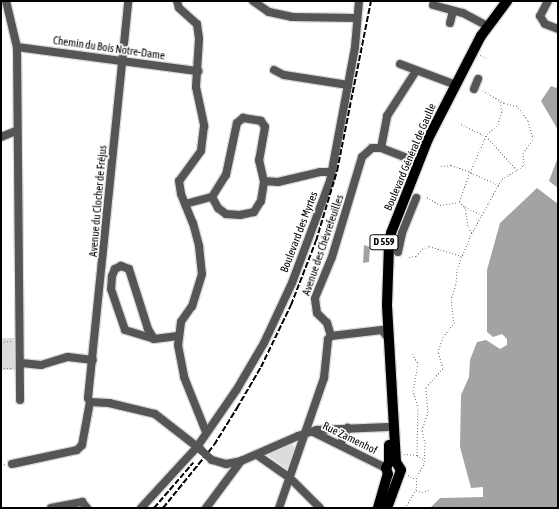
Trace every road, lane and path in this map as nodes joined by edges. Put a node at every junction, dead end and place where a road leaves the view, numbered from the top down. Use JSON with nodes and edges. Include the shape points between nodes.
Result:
{"nodes":[{"id":1,"x":6,"y":1,"type":"edge"},
{"id":2,"x":128,"y":1,"type":"edge"},
{"id":3,"x":177,"y":1,"type":"edge"},
{"id":4,"x":253,"y":1,"type":"edge"},
{"id":5,"x":359,"y":1,"type":"edge"},
{"id":6,"x":499,"y":1,"type":"edge"},
{"id":7,"x":507,"y":1,"type":"edge"},
{"id":8,"x":548,"y":1,"type":"edge"},
{"id":9,"x":555,"y":1,"type":"edge"},
{"id":10,"x":433,"y":5,"type":"dead end"},
{"id":11,"x":558,"y":5,"type":"edge"},
{"id":12,"x":453,"y":10,"type":"junction"},
{"id":13,"x":356,"y":18,"type":"junction"},
{"id":14,"x":450,"y":23,"type":"dead end"},
{"id":15,"x":484,"y":24,"type":"junction"},
{"id":16,"x":558,"y":29,"type":"edge"},
{"id":17,"x":16,"y":47,"type":"junction"},
{"id":18,"x":122,"y":62,"type":"junction"},
{"id":19,"x":400,"y":64,"type":"dead end"},
{"id":20,"x":274,"y":70,"type":"dead end"},
{"id":21,"x":198,"y":71,"type":"junction"},
{"id":22,"x":416,"y":71,"type":"junction"},
{"id":23,"x":478,"y":79,"type":"dead end"},
{"id":24,"x":453,"y":84,"type":"junction"},
{"id":25,"x":348,"y":85,"type":"junction"},
{"id":26,"x":476,"y":89,"type":"joint"},
{"id":27,"x":500,"y":100,"type":"junction"},
{"id":28,"x":461,"y":124,"type":"dead end"},
{"id":29,"x":16,"y":132,"type":"junction"},
{"id":30,"x":486,"y":136,"type":"junction"},
{"id":31,"x":1,"y":137,"type":"edge"},
{"id":32,"x":381,"y":148,"type":"junction"},
{"id":33,"x":416,"y":161,"type":"junction"},
{"id":34,"x":441,"y":166,"type":"dead end"},
{"id":35,"x":517,"y":170,"type":"junction"},
{"id":36,"x":330,"y":172,"type":"junction"},
{"id":37,"x":470,"y":172,"type":"junction"},
{"id":38,"x":264,"y":181,"type":"junction"},
{"id":39,"x":499,"y":185,"type":"junction"},
{"id":40,"x":427,"y":196,"type":"dead end"},
{"id":41,"x":212,"y":197,"type":"junction"},
{"id":42,"x":416,"y":198,"type":"dead end"},
{"id":43,"x":459,"y":202,"type":"junction"},
{"id":44,"x":185,"y":204,"type":"junction"},
{"id":45,"x":465,"y":207,"type":"junction"},
{"id":46,"x":483,"y":215,"type":"junction"},
{"id":47,"x":472,"y":233,"type":"junction"},
{"id":48,"x":398,"y":252,"type":"dead end"},
{"id":49,"x":409,"y":257,"type":"dead end"},
{"id":50,"x":462,"y":257,"type":"junction"},
{"id":51,"x":382,"y":330,"type":"junction"},
{"id":52,"x":178,"y":336,"type":"junction"},
{"id":53,"x":331,"y":336,"type":"junction"},
{"id":54,"x":154,"y":339,"type":"junction"},
{"id":55,"x":388,"y":339,"type":"junction"},
{"id":56,"x":20,"y":341,"type":"junction"},
{"id":57,"x":1,"y":342,"type":"edge"},
{"id":58,"x":412,"y":354,"type":"dead end"},
{"id":59,"x":93,"y":360,"type":"junction"},
{"id":60,"x":21,"y":365,"type":"junction"},
{"id":61,"x":1,"y":368,"type":"edge"},
{"id":62,"x":20,"y":400,"type":"dead end"},
{"id":63,"x":90,"y":402,"type":"junction"},
{"id":64,"x":388,"y":427,"type":"junction"},
{"id":65,"x":348,"y":428,"type":"junction"},
{"id":66,"x":206,"y":432,"type":"junction"},
{"id":67,"x":313,"y":432,"type":"junction"},
{"id":68,"x":304,"y":434,"type":"junction"},
{"id":69,"x":340,"y":446,"type":"junction"},
{"id":70,"x":198,"y":448,"type":"junction"},
{"id":71,"x":257,"y":455,"type":"junction"},
{"id":72,"x":417,"y":455,"type":"junction"},
{"id":73,"x":424,"y":460,"type":"junction"},
{"id":74,"x":241,"y":462,"type":"junction"},
{"id":75,"x":12,"y":464,"type":"dead end"},
{"id":76,"x":226,"y":464,"type":"junction"},
{"id":77,"x":392,"y":466,"type":"junction"},
{"id":78,"x":229,"y":477,"type":"junction"},
{"id":79,"x":290,"y":478,"type":"junction"},
{"id":80,"x":416,"y":490,"type":"junction"},
{"id":81,"x":429,"y":490,"type":"dead end"},
{"id":82,"x":51,"y":508,"type":"edge"},
{"id":83,"x":87,"y":508,"type":"edge"},
{"id":84,"x":141,"y":508,"type":"edge"},
{"id":85,"x":206,"y":508,"type":"edge"},
{"id":86,"x":279,"y":508,"type":"edge"},
{"id":87,"x":320,"y":508,"type":"edge"},
{"id":88,"x":378,"y":508,"type":"edge"},
{"id":89,"x":387,"y":508,"type":"edge"},
{"id":90,"x":405,"y":508,"type":"edge"}],
"edges":[{"from":1,"to":17,"type":"street"},
{"from":2,"to":18,"type":"street","name":"Avenue du Clocher de Fréjus"},
{"from":3,"to":21,"type":"street","via":[[179,8],[198,24]]},
{"from":4,"to":13,"type":"street","via":[[269,12],[292,17]]},
{"from":5,"to":13,"type":"street","name":"Boulevard des Myrtes"},
{"from":6,"to":15,"type":"main road","name":"Boulevard Général de Gaulle","number":"D 559"},
{"from":7,"to":24,"type":"main road","name":"Boulevard Général de Gaulle","number":"D 559","via":[[488,25]]},
{"from":8,"to":16,"type":"street","via":[[540,16],[545,24]]},
{"from":9,"to":11,"type":"path"},
{"from":10,"to":12,"type":"street"},
{"from":12,"to":14,"type":"street"},
{"from":12,"to":15,"type":"street","via":[[472,16]]},
{"from":13,"to":25,"type":"street","name":"Boulevard des Myrtes","via":[[355,47]]},
{"from":15,"to":24,"type":"main road","name":"Boulevard Général de Gaulle","number":"D 559"},
{"from":17,"to":18,"type":"street","name":"Chemin du Bois Notre-Dame"},
{"from":17,"to":29,"type":"street"},
{"from":18,"to":21,"type":"street","name":"Chemin du Bois Notre-Dame"},
{"from":18,"to":59,"type":"street","name":"Avenue du Clocher de Fréjus"},
{"from":19,"to":22,"type":"street"},
{"from":20,"to":25,"type":"street","via":[[284,75]]},
{"from":21,"to":44,"type":"street","via":[[196,87],[204,126],[203,140],[196,160],[179,181]]},
{"from":22,"to":24,"type":"street"},
{"from":22,"to":32,"type":"street","via":[[387,116]]},
{"from":23,"to":26,"type":"street"},
{"from":24,"to":33,"type":"main road","name":"Boulevard Général de Gaulle","number":"D 559"},
{"from":25,"to":36,"type":"street","name":"Boulevard des Myrtes"},
{"from":26,"to":27,"type":"path"},
{"from":27,"to":30,"type":"path","via":[[502,111],[498,124]]},
{"from":27,"to":35,"type":"path","via":[[517,106],[528,120],[533,139],[523,153],[524,166]]},
{"from":28,"to":30,"type":"path"},
{"from":29,"to":31,"type":"street"},
{"from":29,"to":56,"type":"street"},
{"from":30,"to":35,"type":"path"},
{"from":30,"to":37,"type":"path"},
{"from":32,"to":33,"type":"street"},
{"from":32,"to":53,"type":"street","name":"Avenue des Chèvrefeuilles","via":[[372,148],[362,157],[332,257],[315,298],[317,313],[327,323]]},
{"from":33,"to":51,"type":"main road","name":"Boulevard Général de Gaulle","number":"D 559","via":[[385,233],[382,261]]},
{"from":33,"to":55,"type":"main road","name":"Boulevard Général de Gaulle","number":"D 559","via":[[388,246]]},
{"from":34,"to":37,"type":"path","via":[[451,165]]},
{"from":35,"to":39,"type":"path","via":[[502,179]]},
{"from":36,"to":38,"type":"street","via":[[278,182]]},
{"from":36,"to":66,"type":"street","name":"Boulevard des Myrtes","via":[[330,181],[292,283],[264,343]]},
{"from":37,"to":39,"type":"path"},
{"from":37,"to":43,"type":"path"},
{"from":38,"to":41,"type":"street","via":[[261,201],[254,212],[226,214],[218,208]]},
{"from":38,"to":41,"type":"street","via":[[259,160],[265,127],[261,121],[243,118],[237,123],[226,175]]},
{"from":39,"to":46,"type":"path"},
{"from":40,"to":43,"type":"path","via":[[440,205]]},
{"from":41,"to":44,"type":"street"},
{"from":42,"to":48,"type":"street","via":[[402,233]]},
{"from":43,"to":45,"type":"path"},
{"from":44,"to":52,"type":"street","via":[[199,246],[202,274],[195,299],[181,322]]},
{"from":45,"to":46,"type":"path"},
{"from":45,"to":47,"type":"path","via":[[468,227]]},
{"from":46,"to":47,"type":"path"},
{"from":47,"to":50,"type":"path"},
{"from":49,"to":50,"type":"path","via":[[416,256],[429,246]]},
{"from":50,"to":73,"type":"path","via":[[451,300],[454,323],[443,337],[438,352],[443,368],[426,387],[428,412],[422,430],[425,443]]},
{"from":51,"to":53,"type":"street"},
{"from":51,"to":55,"type":"street","name":"Boulevard Général de Gaulle"},
{"from":51,"to":64,"type":"main road","name":"Boulevard Général de Gaulle","number":"D 559"},
{"from":52,"to":54,"type":"street"},
{"from":52,"to":66,"type":"street","via":[[180,364]]},
{"from":53,"to":68,"type":"street","via":[[328,339],[324,378]]},
{"from":54,"to":54,"type":"street","via":[[125,330],[111,289],[115,269],[121,266],[129,269],[148,329]]},
{"from":55,"to":77,"type":"main road","name":"Boulevard Général de Gaulle","number":"D 559"},
{"from":56,"to":57,"type":"path"},
{"from":56,"to":60,"type":"street"},
{"from":58,"to":72,"type":"path","via":[[418,363],[413,390],[418,407]]},
{"from":59,"to":60,"type":"street","via":[[68,356],[41,365]]},
{"from":59,"to":63,"type":"street","name":"Avenue du Clocher de Fréjus"},
{"from":60,"to":61,"type":"path"},
{"from":60,"to":62,"type":"street"},
{"from":63,"to":70,"type":"street","via":[[109,403],[155,414]]},
{"from":63,"to":75,"type":"street","name":"Avenue du Clocher de Fréjus","via":[[82,445],[77,450]]},
{"from":64,"to":65,"type":"street"},
{"from":64,"to":77,"type":"main road","name":"Boulevard Général de Gaulle","number":"D 559"},
{"from":65,"to":67,"type":"street"},
{"from":65,"to":69,"type":"street"},
{"from":66,"to":70,"type":"street","name":"Boulevard des Myrtes"},
{"from":67,"to":68,"type":"street","name":"Rue Zamenhof"},
{"from":67,"to":69,"type":"street","name":"Rue Zamenhof"},
{"from":68,"to":71,"type":"street","name":"Rue Zamenhof"},
{"from":68,"to":79,"type":"street"},
{"from":69,"to":77,"type":"street","name":"Rue Zamenhof"},
{"from":70,"to":76,"type":"street","bridge":true,"via":[[212,460]]},
{"from":70,"to":84,"type":"street","name":"Boulevard des Myrtes"},
{"from":71,"to":74,"type":"street","name":"Rue Zamenhof"},
{"from":71,"to":79,"type":"street"},
{"from":72,"to":73,"type":"path"},
{"from":72,"to":77,"type":"path"},
{"from":73,"to":80,"type":"path"},
{"from":74,"to":76,"type":"street"},
{"from":74,"to":78,"type":"street"},
{"from":76,"to":78,"type":"street"},
{"from":77,"to":88,"type":"main road","name":"Boulevard Général de Gaulle","number":"D 559"},
{"from":77,"to":89,"type":"main road","name":"Boulevard Général de Gaulle","number":"D 559"},
{"from":78,"to":85,"type":"street"},
{"from":79,"to":86,"type":"street"},
{"from":79,"to":87,"type":"street"},
{"from":80,"to":81,"type":"path"},
{"from":80,"to":90,"type":"path"},
{"from":82,"to":83,"type":"street","via":[[82,502]]}]}
